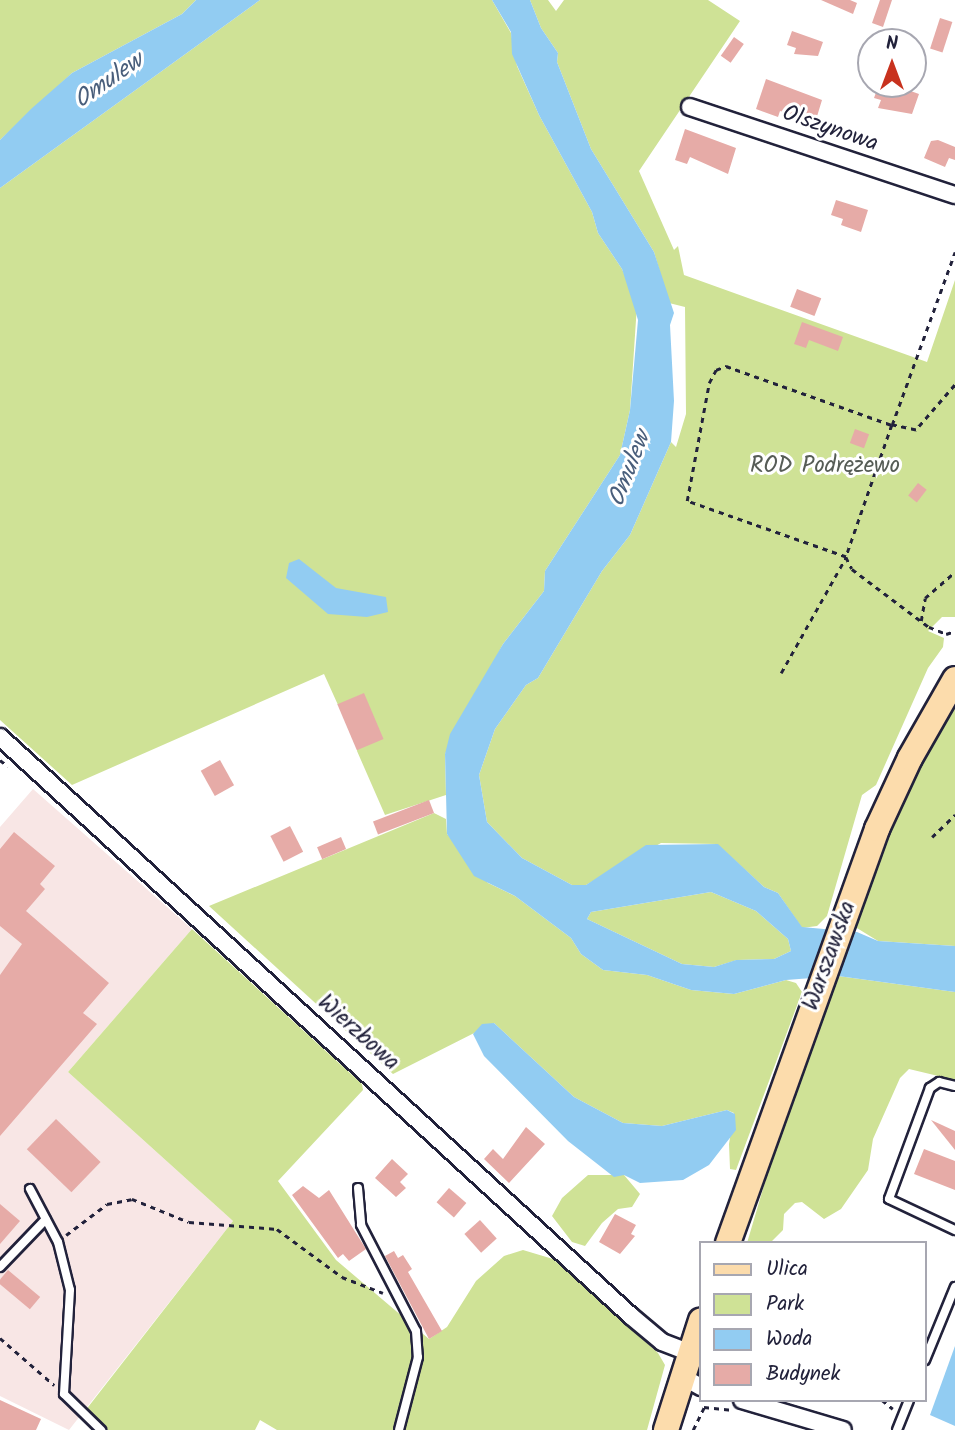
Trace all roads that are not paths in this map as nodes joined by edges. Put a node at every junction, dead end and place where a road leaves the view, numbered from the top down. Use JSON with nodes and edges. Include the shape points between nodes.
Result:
{"nodes":[{"id":1,"x":690,"y":107,"type":"dead end"},
{"id":2,"x":955,"y":195,"type":"edge"},
{"id":3,"x":955,"y":679,"type":"edge"},
{"id":4,"x":0,"y":737,"type":"edge"},
{"id":5,"x":955,"y":1086,"type":"edge"},
{"id":6,"x":358,"y":1188,"type":"dead end"},
{"id":7,"x":30,"y":1189,"type":"dead end"},
{"id":8,"x":46,"y":1219,"type":"junction"},
{"id":9,"x":955,"y":1230,"type":"edge"},
{"id":10,"x":729,"y":1241,"type":"edge"},
{"id":11,"x":0,"y":1267,"type":"edge"},
{"id":12,"x":955,"y":1287,"type":"edge"},
{"id":13,"x":699,"y":1335,"type":"edge"},
{"id":14,"x":927,"y":1355,"type":"edge"},
{"id":15,"x":694,"y":1374,"type":"edge"},
{"id":16,"x":908,"y":1402,"type":"edge"},
{"id":17,"x":760,"y":1403,"type":"edge"},
{"id":18,"x":811,"y":1425,"type":"edge"},
{"id":19,"x":101,"y":1430,"type":"edge"},
{"id":20,"x":399,"y":1430,"type":"edge"},
{"id":21,"x":666,"y":1430,"type":"edge"},
{"id":22,"x":843,"y":1430,"type":"edge"},
{"id":23,"x":897,"y":1430,"type":"edge"}],
"edges":[{"from":1,"to":2,"type":"street","name":"Olszynowa"},
{"from":3,"to":10,"type":"main road","name":"Warszawska","via":[[888,805]]},
{"from":4,"to":15,"type":"street","name":"Wierzbowa"},
{"from":5,"to":9,"type":"lane","via":[[939,1082],[930,1088],[888,1199]]},
{"from":6,"to":20,"type":"lane","via":[[361,1225],[416,1331],[418,1357]]},
{"from":7,"to":8,"type":"lane"},
{"from":8,"to":11,"type":"lane"},
{"from":8,"to":19,"type":"lane","via":[[58,1242],[70,1290],[64,1394]]},
{"from":12,"to":14,"type":"lane"},
{"from":13,"to":15,"type":"main road"},
{"from":15,"to":21,"type":"main road"},
{"from":16,"to":23,"type":"lane"},
{"from":17,"to":18,"type":"street"},
{"from":18,"to":22,"type":"street"}]}
